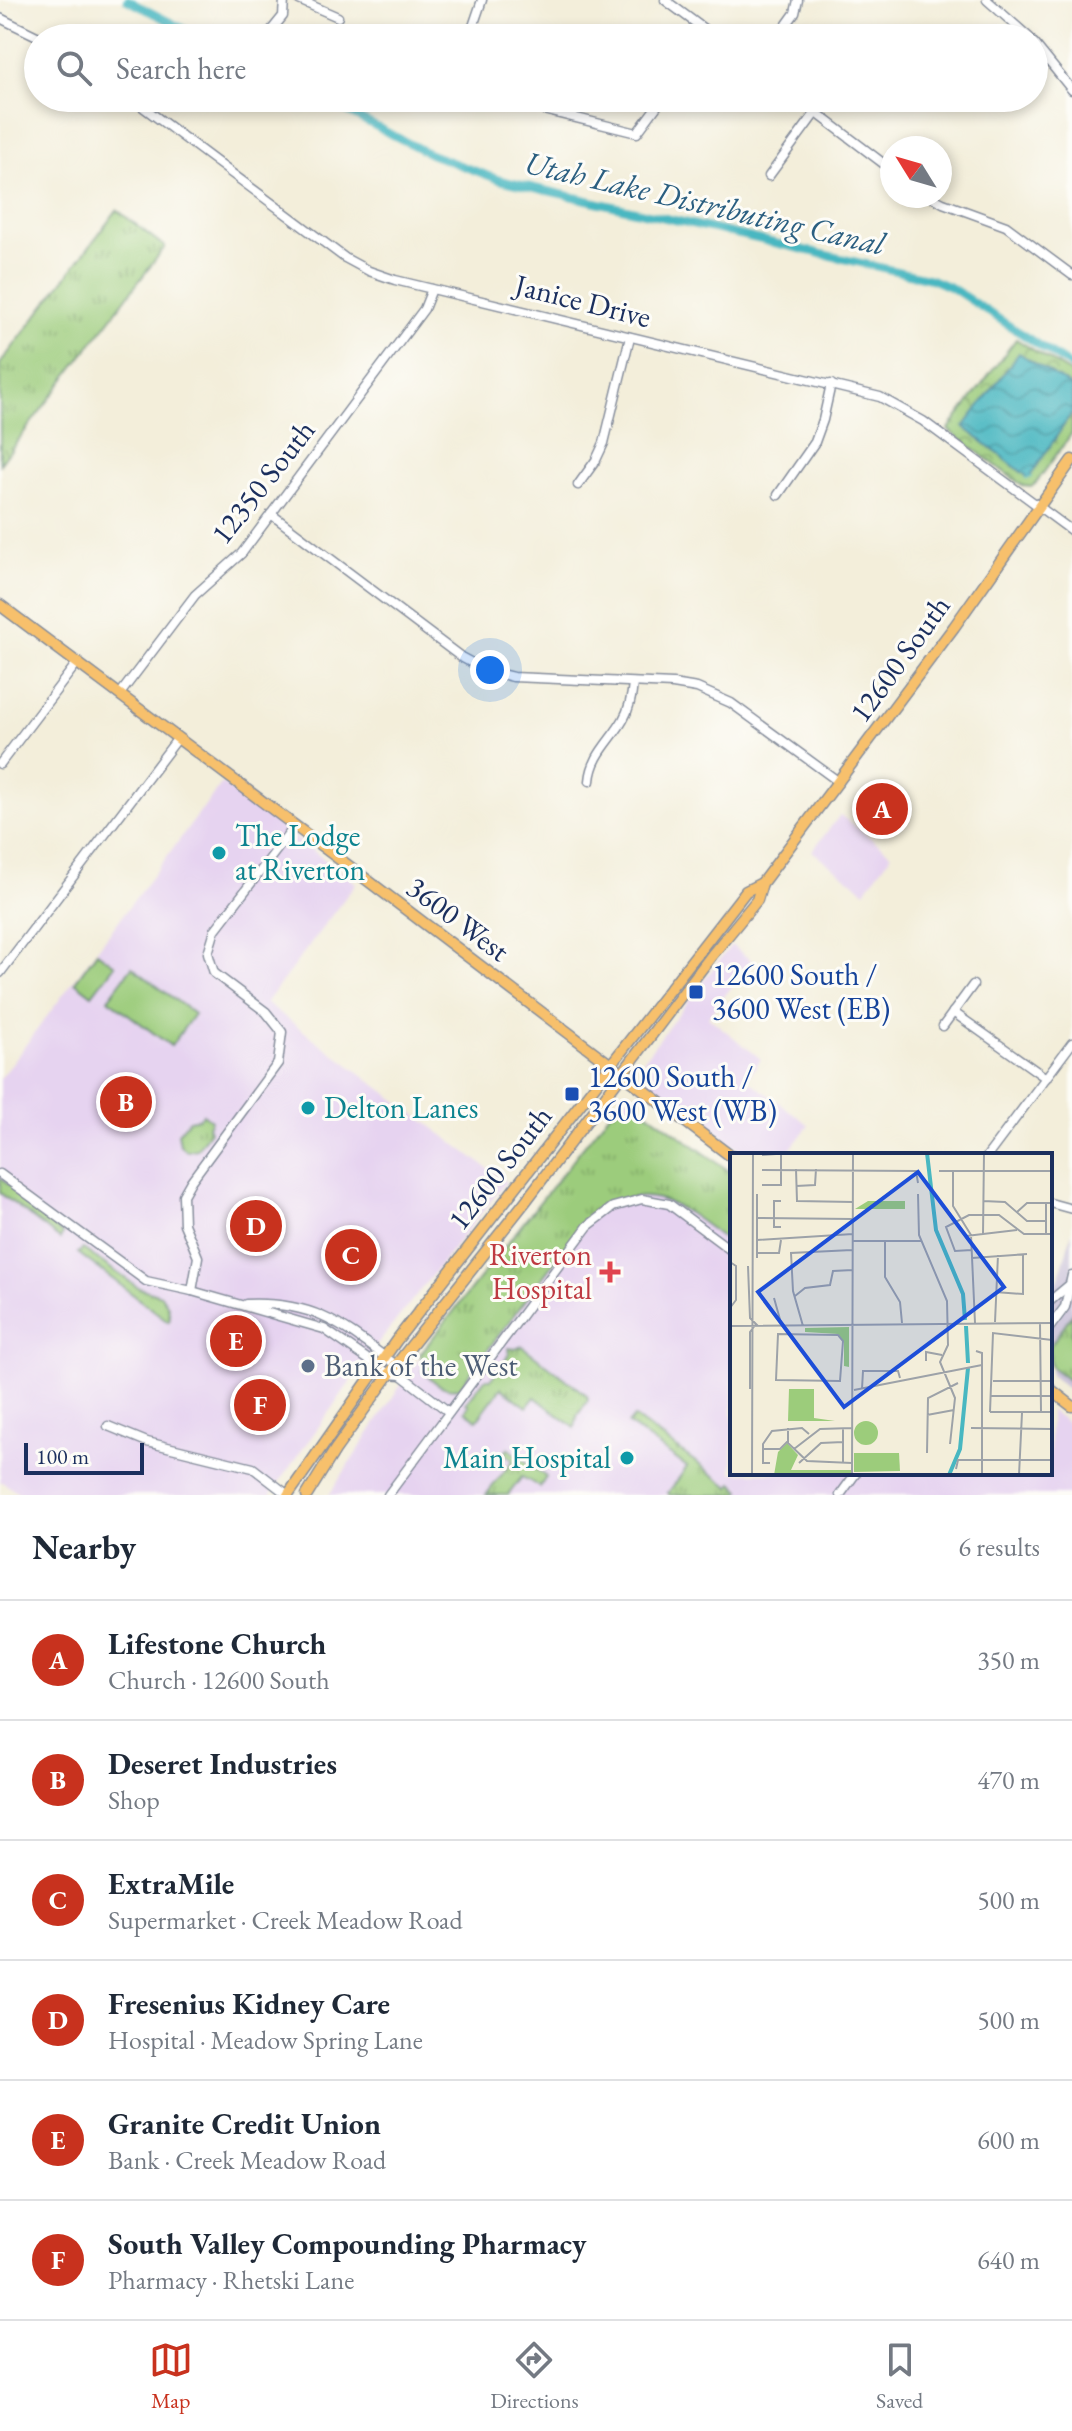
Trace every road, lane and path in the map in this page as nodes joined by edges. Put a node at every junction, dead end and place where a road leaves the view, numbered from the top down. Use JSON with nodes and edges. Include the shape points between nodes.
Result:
{"nodes":[{"id":1,"x":284,"y":0,"type":"edge"},
{"id":2,"x":299,"y":0,"type":"edge"},
{"id":3,"x":482,"y":0,"type":"edge"},
{"id":4,"x":665,"y":0,"type":"edge"},
{"id":5,"x":798,"y":0,"type":"edge"},
{"id":6,"x":987,"y":0,"type":"edge"},
{"id":7,"x":338,"y":17,"type":"dead end"},
{"id":8,"x":0,"y":18,"type":"edge"},
{"id":9,"x":276,"y":24,"type":"edge"},
{"id":10,"x":474,"y":24,"type":"edge"},
{"id":11,"x":696,"y":24,"type":"edge"},
{"id":12,"x":787,"y":24,"type":"edge"},
{"id":13,"x":1014,"y":24,"type":"edge"},
{"id":14,"x":24,"y":30,"type":"edge"},
{"id":15,"x":1048,"y":57,"type":"edge"},
{"id":16,"x":1072,"y":90,"type":"edge"},
{"id":17,"x":150,"y":112,"type":"edge"},
{"id":18,"x":552,"y":112,"type":"edge"},
{"id":19,"x":653,"y":112,"type":"edge"},
{"id":20,"x":816,"y":112,"type":"joint"},
{"id":21,"x":880,"y":161,"type":"edge"},
{"id":22,"x":769,"y":176,"type":"dead end"},
{"id":23,"x":952,"y":206,"type":"edge"},
{"id":24,"x":1072,"y":275,"type":"edge"},
{"id":25,"x":432,"y":289,"type":"junction"},
{"id":26,"x":630,"y":337,"type":"junction"},
{"id":27,"x":831,"y":384,"type":"junction"},
{"id":28,"x":1072,"y":460,"type":"edge"},
{"id":29,"x":578,"y":485,"type":"dead end"},
{"id":30,"x":778,"y":495,"type":"dead end"},
{"id":31,"x":1039,"y":507,"type":"junction"},
{"id":32,"x":271,"y":514,"type":"junction"},
{"id":33,"x":1072,"y":531,"type":"edge"},
{"id":34,"x":0,"y":605,"type":"edge"},
{"id":35,"x":77,"y":663,"type":"junction"},
{"id":36,"x":633,"y":683,"type":"junction"},
{"id":37,"x":120,"y":694,"type":"junction"},
{"id":38,"x":178,"y":738,"type":"junction"},
{"id":39,"x":0,"y":764,"type":"edge"},
{"id":40,"x":590,"y":781,"type":"dead end"},
{"id":41,"x":839,"y":782,"type":"junction"},
{"id":42,"x":295,"y":826,"type":"junction"},
{"id":43,"x":762,"y":883,"type":"junction"},
{"id":44,"x":0,"y":973,"type":"edge"},
{"id":45,"x":973,"y":985,"type":"dead end"},
{"id":46,"x":953,"y":1012,"type":"junction"},
{"id":47,"x":943,"y":1026,"type":"dead end"},
{"id":48,"x":1072,"y":1043,"type":"edge"},
{"id":49,"x":612,"y":1065,"type":"junction"},
{"id":50,"x":623,"y":1073,"type":"junction"},
{"id":51,"x":1046,"y":1078,"type":"junction"},
{"id":52,"x":990,"y":1153,"type":"edge"},
{"id":53,"x":730,"y":1155,"type":"edge"},
{"id":54,"x":0,"y":1174,"type":"edge"},
{"id":55,"x":1052,"y":1204,"type":"edge"},
{"id":56,"x":1072,"y":1209,"type":"edge"},
{"id":57,"x":730,"y":1250,"type":"edge"},
{"id":58,"x":1072,"y":1275,"type":"edge"},
{"id":59,"x":1069,"y":1285,"type":"junction"},
{"id":60,"x":192,"y":1291,"type":"junction"},
{"id":61,"x":1052,"y":1299,"type":"edge"},
{"id":62,"x":240,"y":1304,"type":"junction"},
{"id":63,"x":1052,"y":1324,"type":"edge"},
{"id":64,"x":385,"y":1356,"type":"junction"},
{"id":65,"x":378,"y":1367,"type":"junction"},
{"id":66,"x":396,"y":1371,"type":"junction"},
{"id":67,"x":1052,"y":1391,"type":"edge"},
{"id":68,"x":1072,"y":1406,"type":"edge"},
{"id":69,"x":449,"y":1412,"type":"junction"},
{"id":70,"x":108,"y":1426,"type":"dead end"},
{"id":71,"x":855,"y":1475,"type":"edge"},
{"id":72,"x":288,"y":1495,"type":"edge"},
{"id":73,"x":307,"y":1495,"type":"edge"},
{"id":74,"x":388,"y":1495,"type":"edge"},
{"id":75,"x":840,"y":1495,"type":"edge"}],
"edges":[{"from":1,"to":9,"type":"street"},
{"from":2,"to":7,"type":"street"},
{"from":3,"to":10,"type":"street"},
{"from":4,"to":11,"type":"street"},
{"from":5,"to":12,"type":"street"},
{"from":6,"to":13,"type":"street"},
{"from":8,"to":14,"type":"street"},
{"from":15,"to":16,"type":"street"},
{"from":17,"to":25,"type":"street","name":"Janice Drive","via":[[345,258],[382,276]]},
{"from":18,"to":19,"type":"street","via":[[637,133]]},
{"from":20,"to":21,"type":"street"},
{"from":20,"to":22,"type":"street"},
{"from":23,"to":24,"type":"street","via":[[1006,226]]},
{"from":25,"to":26,"type":"street","name":"Janice Drive"},
{"from":25,"to":32,"type":"street","name":"12350 South","via":[[424,309]]},
{"from":26,"to":27,"type":"street","name":"Janice Drive"},
{"from":26,"to":29,"type":"street","via":[[604,443]]},
{"from":27,"to":30,"type":"street","via":[[815,442]]},
{"from":27,"to":31,"type":"street","name":"Janice Drive","via":[[880,397],[913,414]]},
{"from":28,"to":31,"type":"main road","name":"12600 South"},
{"from":31,"to":33,"type":"street","name":"Janice Drive"},
{"from":31,"to":41,"type":"main road","name":"12600 South"},
{"from":32,"to":36,"type":"street","via":[[477,666],[513,677]]},
{"from":32,"to":37,"type":"street","name":"12350 South","via":[[235,561],[195,595]]},
{"from":34,"to":35,"type":"main road","name":"3600 West"},
{"from":35,"to":37,"type":"main road","name":"3600 West"},
{"from":35,"to":39,"type":"street"},
{"from":36,"to":40,"type":"street","via":[[627,712],[596,757]]},
{"from":36,"to":41,"type":"street","via":[[685,685],[720,697]]},
{"from":37,"to":38,"type":"main road","name":"3600 West"},
{"from":38,"to":42,"type":"main road","name":"3600 West"},
{"from":38,"to":44,"type":"street"},
{"from":41,"to":43,"type":"main road","name":"12600 South"},
{"from":42,"to":49,"type":"main road","name":"3600 West"},
{"from":42,"to":60,"type":"street","via":[[215,930],[208,953],[214,973],[266,1012],[282,1032],[278,1063],[183,1195],[184,1224],[198,1257]]},
{"from":43,"to":49,"type":"main road","name":"12600 South","via":[[746,891]]},
{"from":43,"to":50,"type":"main road","name":"12600 South","via":[[757,900]]},
{"from":45,"to":46,"type":"street"},
{"from":46,"to":47,"type":"street"},
{"from":46,"to":51,"type":"street"},
{"from":48,"to":51,"type":"street"},
{"from":49,"to":50,"type":"main road","name":"3600 West"},
{"from":49,"to":64,"type":"main road","name":"12600 South"},
{"from":50,"to":53,"type":"main road","name":"3600 West"},
{"from":50,"to":66,"type":"main road","name":"12600 South"},
{"from":51,"to":52,"type":"street"},
{"from":54,"to":60,"type":"street","via":[[146,1281]]},
{"from":55,"to":56,"type":"street"},
{"from":57,"to":69,"type":"street","via":[[669,1204],[642,1199],[613,1207],[588,1226]]},
{"from":58,"to":59,"type":"street"},
{"from":59,"to":61,"type":"street"},
{"from":59,"to":63,"type":"street","via":[[1065,1307]]},
{"from":60,"to":62,"type":"street"},
{"from":62,"to":64,"type":"street","via":[[282,1304],[312,1311]]},
{"from":62,"to":65,"type":"street","via":[[324,1329]]},
{"from":64,"to":65,"type":"main road","name":"12600 South"},
{"from":64,"to":66,"type":"street"},
{"from":65,"to":66,"type":"street"},
{"from":65,"to":72,"type":"main road","name":"12600 South"},
{"from":66,"to":69,"type":"street"},
{"from":66,"to":73,"type":"main road","name":"12600 South"},
{"from":67,"to":68,"type":"main road"},
{"from":69,"to":74,"type":"street"},
{"from":70,"to":72,"type":"street","via":[[147,1442],[253,1468]]},
{"from":71,"to":75,"type":"street"}]}
